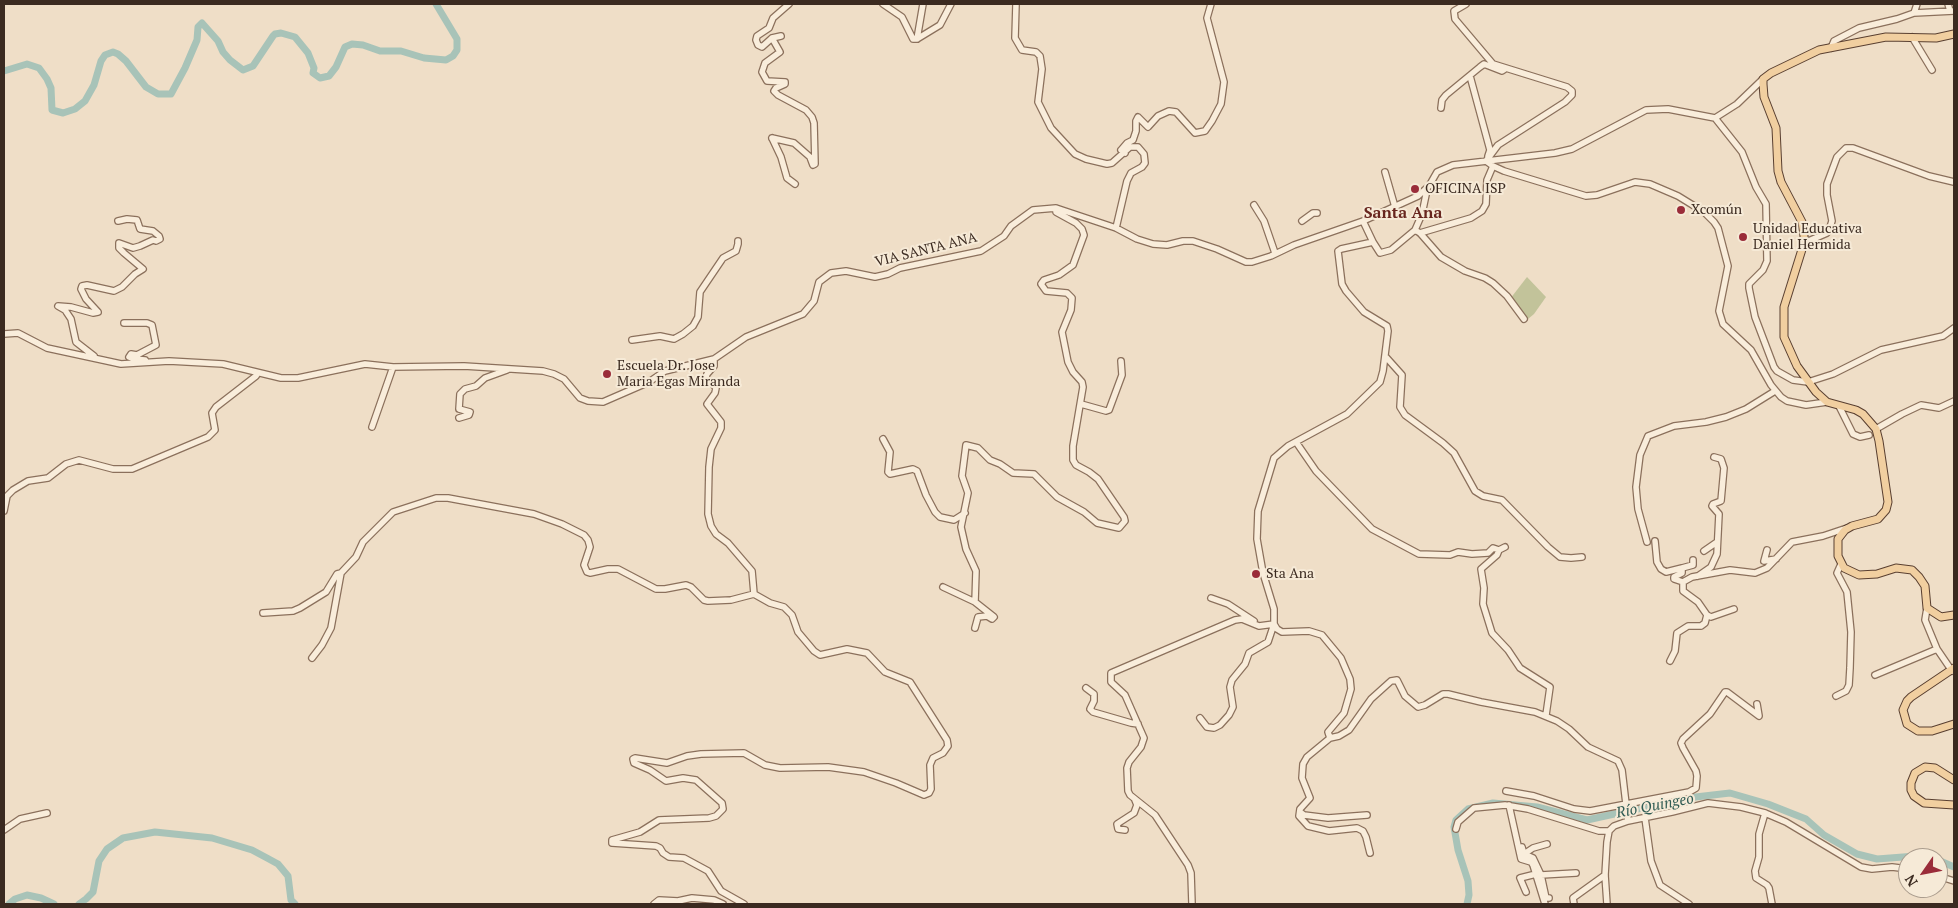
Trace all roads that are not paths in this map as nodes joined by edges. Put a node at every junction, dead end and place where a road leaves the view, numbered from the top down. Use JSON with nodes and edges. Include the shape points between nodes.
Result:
{"nodes":[{"id":1,"x":789,"y":4,"type":"edge"},
{"id":2,"x":883,"y":4,"type":"edge"},
{"id":3,"x":923,"y":4,"type":"edge"},
{"id":4,"x":951,"y":4,"type":"edge"},
{"id":5,"x":1016,"y":4,"type":"edge"},
{"id":6,"x":1211,"y":4,"type":"edge"},
{"id":7,"x":1466,"y":4,"type":"edge"},
{"id":8,"x":1917,"y":4,"type":"edge"},
{"id":9,"x":1948,"y":4,"type":"edge"},
{"id":10,"x":1952,"y":11,"type":"edge"},
{"id":11,"x":1914,"y":13,"type":"junction"},
{"id":12,"x":1954,"y":34,"type":"edge"},
{"id":13,"x":781,"y":36,"type":"dead end"},
{"id":14,"x":1912,"y":37,"type":"junction"},
{"id":15,"x":772,"y":38,"type":"junction"},
{"id":16,"x":917,"y":39,"type":"junction"},
{"id":17,"x":1831,"y":48,"type":"junction"},
{"id":18,"x":1505,"y":68,"type":"junction"},
{"id":19,"x":1932,"y":70,"type":"dead end"},
{"id":20,"x":1470,"y":76,"type":"junction"},
{"id":21,"x":1763,"y":79,"type":"junction"},
{"id":22,"x":1441,"y":108,"type":"dead end"},
{"id":23,"x":1715,"y":118,"type":"junction"},
{"id":24,"x":1125,"y":153,"type":"junction"},
{"id":25,"x":1486,"y":161,"type":"junction"},
{"id":26,"x":1493,"y":166,"type":"junction"},
{"id":27,"x":1385,"y":172,"type":"dead end"},
{"id":28,"x":1954,"y":182,"type":"edge"},
{"id":29,"x":795,"y":184,"type":"dead end"},
{"id":30,"x":1429,"y":186,"type":"junction"},
{"id":31,"x":1254,"y":205,"type":"dead end"},
{"id":32,"x":1395,"y":207,"type":"junction"},
{"id":33,"x":1056,"y":208,"type":"junction"},
{"id":34,"x":1317,"y":213,"type":"dead end"},
{"id":35,"x":118,"y":221,"type":"dead end"},
{"id":36,"x":1302,"y":221,"type":"dead end"},
{"id":37,"x":1363,"y":221,"type":"junction"},
{"id":38,"x":1116,"y":228,"type":"junction"},
{"id":39,"x":1418,"y":232,"type":"junction"},
{"id":40,"x":738,"y":241,"type":"dead end"},
{"id":41,"x":1372,"y":242,"type":"junction"},
{"id":42,"x":1804,"y":243,"type":"junction"},
{"id":43,"x":1275,"y":254,"type":"junction"},
{"id":44,"x":1524,"y":319,"type":"dead end"},
{"id":45,"x":124,"y":323,"type":"dead end"},
{"id":46,"x":1954,"y":328,"type":"edge"},
{"id":47,"x":4,"y":334,"type":"edge"},
{"id":48,"x":632,"y":340,"type":"dead end"},
{"id":49,"x":1385,"y":356,"type":"junction"},
{"id":50,"x":714,"y":359,"type":"junction"},
{"id":51,"x":100,"y":360,"type":"junction"},
{"id":52,"x":1121,"y":361,"type":"dead end"},
{"id":53,"x":154,"y":362,"type":"junction"},
{"id":54,"x":393,"y":367,"type":"junction"},
{"id":55,"x":512,"y":369,"type":"junction"},
{"id":56,"x":258,"y":373,"type":"junction"},
{"id":57,"x":1808,"y":382,"type":"junction"},
{"id":58,"x":1775,"y":392,"type":"junction"},
{"id":59,"x":1954,"y":401,"type":"edge"},
{"id":60,"x":1827,"y":402,"type":"junction"},
{"id":61,"x":1081,"y":404,"type":"junction"},
{"id":62,"x":1839,"y":406,"type":"junction"},
{"id":63,"x":459,"y":418,"type":"dead end"},
{"id":64,"x":372,"y":427,"type":"dead end"},
{"id":65,"x":1876,"y":429,"type":"junction"},
{"id":66,"x":1869,"y":435,"type":"dead end"},
{"id":67,"x":883,"y":439,"type":"dead end"},
{"id":68,"x":1296,"y":442,"type":"junction"},
{"id":69,"x":1714,"y":457,"type":"dead end"},
{"id":70,"x":4,"y":511,"type":"edge"},
{"id":71,"x":965,"y":513,"type":"junction"},
{"id":72,"x":1852,"y":526,"type":"junction"},
{"id":73,"x":1647,"y":542,"type":"dead end"},
{"id":74,"x":1655,"y":542,"type":"dead end"},
{"id":75,"x":1718,"y":542,"type":"junction"},
{"id":76,"x":1767,"y":550,"type":"dead end"},
{"id":77,"x":1704,"y":551,"type":"dead end"},
{"id":78,"x":1582,"y":557,"type":"dead end"},
{"id":79,"x":1778,"y":558,"type":"junction"},
{"id":80,"x":1693,"y":560,"type":"dead end"},
{"id":81,"x":1841,"y":564,"type":"junction"},
{"id":82,"x":1682,"y":568,"type":"junction"},
{"id":83,"x":341,"y":573,"type":"junction"},
{"id":84,"x":1698,"y":576,"type":"junction"},
{"id":85,"x":1683,"y":582,"type":"junction"},
{"id":86,"x":943,"y":587,"type":"dead end"},
{"id":87,"x":754,"y":594,"type":"junction"},
{"id":88,"x":1211,"y":598,"type":"dead end"},
{"id":89,"x":975,"y":602,"type":"junction"},
{"id":90,"x":1927,"y":608,"type":"junction"},
{"id":91,"x":1734,"y":609,"type":"dead end"},
{"id":92,"x":263,"y":613,"type":"dead end"},
{"id":93,"x":1707,"y":615,"type":"junction"},
{"id":94,"x":1954,"y":615,"type":"edge"},
{"id":95,"x":1274,"y":624,"type":"junction"},
{"id":96,"x":1259,"y":626,"type":"junction"},
{"id":97,"x":975,"y":628,"type":"dead end"},
{"id":98,"x":1937,"y":648,"type":"junction"},
{"id":99,"x":312,"y":658,"type":"dead end"},
{"id":100,"x":1670,"y":661,"type":"dead end"},
{"id":101,"x":1953,"y":669,"type":"edge"},
{"id":102,"x":1876,"y":675,"type":"dead end"},
{"id":103,"x":1086,"y":688,"type":"dead end"},
{"id":104,"x":1836,"y":696,"type":"dead end"},
{"id":105,"x":1757,"y":704,"type":"dead end"},
{"id":106,"x":1546,"y":715,"type":"junction"},
{"id":107,"x":1200,"y":718,"type":"dead end"},
{"id":108,"x":1138,"y":724,"type":"junction"},
{"id":109,"x":1954,"y":724,"type":"edge"},
{"id":110,"x":1330,"y":738,"type":"junction"},
{"id":111,"x":1954,"y":780,"type":"edge"},
{"id":112,"x":1506,"y":791,"type":"dead end"},
{"id":113,"x":1135,"y":800,"type":"junction"},
{"id":114,"x":1511,"y":805,"type":"junction"},
{"id":115,"x":1954,"y":805,"type":"edge"},
{"id":116,"x":1626,"y":806,"type":"junction"},
{"id":117,"x":1300,"y":812,"type":"junction"},
{"id":118,"x":47,"y":813,"type":"dead end"},
{"id":119,"x":1765,"y":813,"type":"junction"},
{"id":120,"x":1367,"y":815,"type":"dead end"},
{"id":121,"x":1645,"y":818,"type":"junction"},
{"id":122,"x":1628,"y":819,"type":"junction"},
{"id":123,"x":1456,"y":829,"type":"dead end"},
{"id":124,"x":4,"y":830,"type":"edge"},
{"id":125,"x":1125,"y":830,"type":"dead end"},
{"id":126,"x":1609,"y":831,"type":"junction"},
{"id":127,"x":1547,"y":844,"type":"dead end"},
{"id":128,"x":1370,"y":853,"type":"dead end"},
{"id":129,"x":1524,"y":854,"type":"junction"},
{"id":130,"x":1898,"y":868,"type":"edge"},
{"id":131,"x":1576,"y":873,"type":"dead end"},
{"id":132,"x":1538,"y":874,"type":"junction"},
{"id":133,"x":1606,"y":875,"type":"junction"},
{"id":134,"x":1526,"y":892,"type":"dead end"},
{"id":135,"x":1547,"y":901,"type":"edge"},
{"id":136,"x":654,"y":904,"type":"edge"},
{"id":137,"x":723,"y":904,"type":"edge"},
{"id":138,"x":741,"y":904,"type":"edge"},
{"id":139,"x":1192,"y":904,"type":"edge"},
{"id":140,"x":1574,"y":904,"type":"edge"},
{"id":141,"x":1607,"y":904,"type":"edge"},
{"id":142,"x":1689,"y":904,"type":"edge"},
{"id":143,"x":1772,"y":904,"type":"edge"}],
"edges":[{"from":1,"to":15,"type":"street","via":[[756,40],[762,46]]},
{"from":2,"to":16,"type":"street","via":[[902,17],[913,39]]},
{"from":3,"to":16,"type":"street"},
{"from":4,"to":16,"type":"street","via":[[940,25]]},
{"from":5,"to":24,"type":"street","via":[[1015,38],[1022,50],[1036,52],[1040,56],[1042,69],[1038,102],[1051,128],[1075,154],[1086,159],[1112,163]]},
{"from":6,"to":24,"type":"street","via":[[1207,18],[1224,82],[1221,104],[1212,120],[1205,131],[1195,133],[1176,112],[1158,116],[1148,128],[1138,117],[1134,140],[1127,142],[1121,150]]},
{"from":7,"to":18,"type":"street","via":[[1454,11],[1455,19],[1493,64]]},
{"from":8,"to":11,"type":"street"},
{"from":9,"to":10,"type":"street"},
{"from":10,"to":11,"type":"street"},
{"from":11,"to":17,"type":"street","via":[[1858,28],[1834,41]]},
{"from":12,"to":14,"type":"main road","via":[[1936,38]]},
{"from":13,"to":15,"type":"street"},
{"from":14,"to":17,"type":"main road","via":[[1886,37]]},
{"from":14,"to":19,"type":"street"},
{"from":15,"to":29,"type":"street","via":[[780,52],[766,63],[762,72],[766,81],[785,82],[774,91],[806,110],[814,123],[813,165],[810,157],[794,143],[772,138],[787,178]]},
{"from":17,"to":21,"type":"main road","via":[[1819,50]]},
{"from":18,"to":20,"type":"street","via":[[1502,71],[1484,64]]},
{"from":18,"to":25,"type":"street","via":[[1567,87],[1572,94],[1566,102],[1498,145]]},
{"from":20,"to":22,"type":"street","via":[[1446,95]]},
{"from":20,"to":25,"type":"street","via":[[1490,150]]},
{"from":21,"to":23,"type":"street","via":[[1737,104]]},
{"from":21,"to":42,"type":"main road","via":[[1764,97],[1776,128],[1778,172],[1802,222]]},
{"from":23,"to":25,"type":"street","name":"VIA SANTA ANA","via":[[1668,109],[1646,110],[1572,149]]},
{"from":23,"to":57,"type":"street","via":[[1742,152],[1766,204],[1767,261],[1748,288],[1755,317],[1777,371],[1793,380]]},
{"from":24,"to":38,"type":"street","via":[[1130,147],[1138,147],[1144,154],[1145,163],[1126,181]]},
{"from":25,"to":26,"type":"street"},
{"from":25,"to":30,"type":"street","name":"VIA SANTA ANA","via":[[1439,170]]},
{"from":26,"to":39,"type":"street","via":[[1487,180],[1486,204],[1482,211],[1471,218]]},
{"from":26,"to":58,"type":"street","via":[[1577,195],[1597,195],[1635,182],[1650,184],[1673,193],[1704,212],[1718,228],[1728,266],[1720,304],[1721,319],[1729,331],[1751,350]]},
{"from":27,"to":32,"type":"street"},
{"from":28,"to":42,"type":"street","via":[[1846,148],[1838,157],[1827,184],[1830,227],[1827,232]]},
{"from":30,"to":32,"type":"street","name":"VIA SANTA ANA"},
{"from":30,"to":39,"type":"street"},
{"from":31,"to":43,"type":"street","via":[[1264,220]]},
{"from":32,"to":37,"type":"street","name":"VIA SANTA ANA"},
{"from":33,"to":38,"type":"street","name":"VIA SANTA ANA"},
{"from":33,"to":50,"type":"street","name":"VIA SANTA ANA","via":[[1030,212],[1011,226],[1004,236],[981,251],[900,268],[875,277],[846,271],[831,273],[819,282],[814,301],[803,314],[746,337]]},
{"from":33,"to":61,"type":"street","via":[[1056,212],[1076,223],[1084,235],[1072,265],[1041,284],[1046,290],[1072,298],[1062,332],[1068,362],[1082,382]]},
{"from":34,"to":36,"type":"street"},
{"from":35,"to":51,"type":"street","via":[[137,220],[140,229],[150,229],[159,236],[157,241],[133,248],[119,243],[124,254],[143,270],[114,291],[82,286],[86,299],[98,312],[58,306],[70,319],[76,342]]},
{"from":37,"to":41,"type":"street"},
{"from":37,"to":43,"type":"street","name":"VIA SANTA ANA"},
{"from":38,"to":43,"type":"street","name":"VIA SANTA ANA","via":[[1137,239],[1159,245],[1183,241],[1201,243],[1246,262]]},
{"from":39,"to":41,"type":"street","via":[[1387,252],[1380,253]]},
{"from":39,"to":44,"type":"street","via":[[1441,257],[1492,283]]},
{"from":40,"to":48,"type":"street","via":[[736,251],[723,258],[700,292],[698,317],[693,326],[674,338],[660,336]]},
{"from":41,"to":49,"type":"street","via":[[1341,248],[1338,251],[1340,273],[1346,291],[1364,312],[1387,326]]},
{"from":42,"to":57,"type":"main road","via":[[1784,306],[1783,332],[1786,346]]},
{"from":45,"to":53,"type":"street","via":[[152,325],[156,345],[129,356],[134,360]]},
{"from":46,"to":57,"type":"street","via":[[1943,336],[1881,350],[1833,374]]},
{"from":47,"to":51,"type":"street","via":[[18,333],[47,348]]},
{"from":49,"to":68,"type":"street","via":[[1382,377],[1372,391],[1339,420]]},
{"from":49,"to":78,"type":"street","via":[[1402,375],[1400,408],[1454,453],[1474,491],[1502,500],[1560,557]]},
{"from":50,"to":55,"type":"street","name":"VIA SANTA ANA","via":[[665,370],[649,382],[602,402],[580,398],[564,379],[554,374]]},
{"from":50,"to":87,"type":"street","via":[[714,366],[705,380],[716,388],[706,404],[718,417],[720,428],[711,449],[708,514],[716,534],[752,571]]},
{"from":51,"to":53,"type":"street","via":[[121,364]]},
{"from":52,"to":61,"type":"street","via":[[1122,375],[1109,410]]},
{"from":53,"to":56,"type":"street","via":[[223,364]]},
{"from":54,"to":55,"type":"street","via":[[430,365]]},
{"from":54,"to":56,"type":"street","via":[[365,364],[298,378]]},
{"from":54,"to":64,"type":"street"},
{"from":55,"to":63,"type":"street","via":[[465,389],[460,394],[459,409],[470,412]]},
{"from":56,"to":70,"type":"street","via":[[216,407],[212,413],[215,430],[208,437],[132,469],[113,469],[79,460],[66,464],[48,478],[28,481],[13,490],[7,496]]},
{"from":57,"to":60,"type":"main road"},
{"from":58,"to":60,"type":"street","via":[[1799,404]]},
{"from":58,"to":73,"type":"street","via":[[1726,417],[1674,426],[1648,436],[1640,455],[1636,487]]},
{"from":59,"to":65,"type":"street","via":[[1939,408],[1921,405]]},
{"from":60,"to":62,"type":"main road"},
{"from":61,"to":71,"type":"street","via":[[1073,460],[1098,479],[1124,517],[1122,526],[1097,523],[1057,497],[1034,474],[1013,473],[968,444],[965,446],[962,476],[968,493]]},
{"from":62,"to":65,"type":"main road","via":[[1863,414]]},
{"from":62,"to":66,"type":"street","via":[[1853,434],[1860,437]]},
{"from":65,"to":72,"type":"main road","via":[[1887,506],[1878,519]]},
{"from":67,"to":71,"type":"street","via":[[890,452],[890,474],[917,471],[926,495],[940,517],[954,520]]},
{"from":68,"to":95,"type":"street","via":[[1274,458],[1258,511],[1257,538],[1274,609]]},
{"from":68,"to":106,"type":"street","via":[[1316,471],[1372,529],[1419,554],[1472,554],[1502,549],[1481,569],[1485,614],[1492,632],[1520,668],[1550,687]]},
{"from":69,"to":75,"type":"street","via":[[1721,459],[1724,468],[1721,501],[1712,504],[1719,514]]},
{"from":71,"to":89,"type":"street","via":[[961,527],[976,571]]},
{"from":72,"to":79,"type":"street","via":[[1792,542]]},
{"from":72,"to":81,"type":"main road","via":[[1838,540]]},
{"from":74,"to":82,"type":"street","via":[[1658,562],[1664,571]]},
{"from":75,"to":77,"type":"street"},
{"from":75,"to":84,"type":"street","via":[[1711,567]]},
{"from":76,"to":79,"type":"street","via":[[1764,561]]},
{"from":79,"to":84,"type":"street","via":[[1768,568],[1755,573],[1730,570]]},
{"from":80,"to":82,"type":"street","via":[[1692,565]]},
{"from":81,"to":90,"type":"main road","via":[[1854,574],[1864,576],[1896,568],[1912,570],[1924,586]]},
{"from":81,"to":104,"type":"street","via":[[1837,573],[1847,592],[1850,668],[1846,691]]},
{"from":82,"to":85,"type":"street","via":[[1682,573],[1674,579]]},
{"from":83,"to":87,"type":"street","via":[[356,557],[363,542],[394,512],[444,497],[534,514],[580,533],[590,544],[584,565],[590,573],[618,569],[656,589],[691,587],[708,601]]},
{"from":83,"to":92,"type":"street","via":[[337,574],[326,592],[300,608]]},
{"from":83,"to":99,"type":"street","via":[[330,628]]},
{"from":84,"to":85,"type":"street"},
{"from":85,"to":93,"type":"street","via":[[1683,591],[1698,602]]},
{"from":86,"to":89,"type":"street"},
{"from":87,"to":138,"type":"street","via":[[784,607],[792,615],[798,632],[820,655],[847,649],[867,653],[885,672],[910,682],[948,746],[933,758],[930,765],[931,789],[924,795],[864,772],[828,767],[780,768],[765,765],[744,753],[701,754],[667,763],[635,758],[634,763],[666,781],[696,780],[722,803],[723,809],[709,818],[659,820],[640,832],[612,840],[612,844],[656,846],[669,857],[684,858],[708,871],[721,891]]},
{"from":88,"to":96,"type":"street","via":[[1228,604]]},
{"from":89,"to":97,"type":"street","via":[[994,617],[978,617]]},
{"from":90,"to":94,"type":"main road","via":[[1941,616]]},
{"from":90,"to":98,"type":"street","via":[[1925,620]]},
{"from":91,"to":93,"type":"street","via":[[1711,617]]},
{"from":93,"to":100,"type":"street","via":[[1705,624],[1680,630]]},
{"from":95,"to":96,"type":"street"},
{"from":95,"to":107,"type":"street","via":[[1268,642],[1249,653],[1232,680],[1233,707],[1229,715],[1214,728],[1207,727]]},
{"from":95,"to":110,"type":"street","via":[[1282,632],[1322,635],[1341,658],[1351,689],[1344,713],[1328,732]]},
{"from":96,"to":108,"type":"street","via":[[1242,619],[1235,620],[1114,671],[1110,676],[1111,682],[1125,695]]},
{"from":98,"to":101,"type":"street"},
{"from":98,"to":102,"type":"street"},
{"from":101,"to":109,"type":"main road","via":[[1911,697],[1904,706],[1903,715],[1907,724],[1918,731],[1932,731]]},
{"from":103,"to":108,"type":"street","via":[[1094,694],[1090,709],[1096,714]]},
{"from":105,"to":116,"type":"street","via":[[1759,716],[1727,692],[1722,693],[1710,714],[1681,743],[1696,770],[1696,788]]},
{"from":106,"to":110,"type":"street","via":[[1448,694],[1418,706],[1405,696],[1397,680],[1385,684],[1349,730]]},
{"from":106,"to":116,"type":"street","via":[[1569,729],[1588,747],[1618,761]]},
{"from":108,"to":113,"type":"street","via":[[1144,738],[1127,768],[1128,791]]},
{"from":110,"to":117,"type":"street","via":[[1303,764],[1302,778],[1310,798]]},
{"from":111,"to":115,"type":"main road","via":[[1935,768],[1925,767],[1915,774],[1911,790],[1924,803]]},
{"from":112,"to":116,"type":"street","via":[[1586,811]]},
{"from":113,"to":125,"type":"street","via":[[1134,814],[1117,824],[1118,829]]},
{"from":113,"to":139,"type":"street","via":[[1155,816],[1188,865]]},
{"from":114,"to":123,"type":"street","via":[[1474,808],[1458,822]]},
{"from":114,"to":126,"type":"street"},
{"from":114,"to":129,"type":"street"},
{"from":114,"to":132,"type":"street","via":[[1521,859],[1531,862]]},
{"from":116,"to":122,"type":"street"},
{"from":117,"to":120,"type":"street","via":[[1328,818]]},
{"from":117,"to":128,"type":"street","via":[[1299,816],[1308,826],[1329,831],[1357,828],[1366,837]]},
{"from":118,"to":124,"type":"street","via":[[20,819]]},
{"from":119,"to":121,"type":"street","via":[[1708,803]]},
{"from":119,"to":130,"type":"street","via":[[1861,867]]},
{"from":119,"to":143,"type":"street","via":[[1755,871],[1756,878],[1769,888]]},
{"from":121,"to":122,"type":"street"},
{"from":121,"to":142,"type":"street","via":[[1651,861],[1660,884]]},
{"from":122,"to":126,"type":"street"},
{"from":126,"to":133,"type":"street"},
{"from":127,"to":129,"type":"street"},
{"from":129,"to":132,"type":"street","via":[[1532,858]]},
{"from":131,"to":132,"type":"street"},
{"from":132,"to":134,"type":"street","via":[[1520,878]]},
{"from":132,"to":135,"type":"street"},
{"from":133,"to":140,"type":"street","via":[[1573,898]]},
{"from":133,"to":141,"type":"street"},
{"from":136,"to":137,"type":"street","via":[[659,900],[692,898]]}]}
